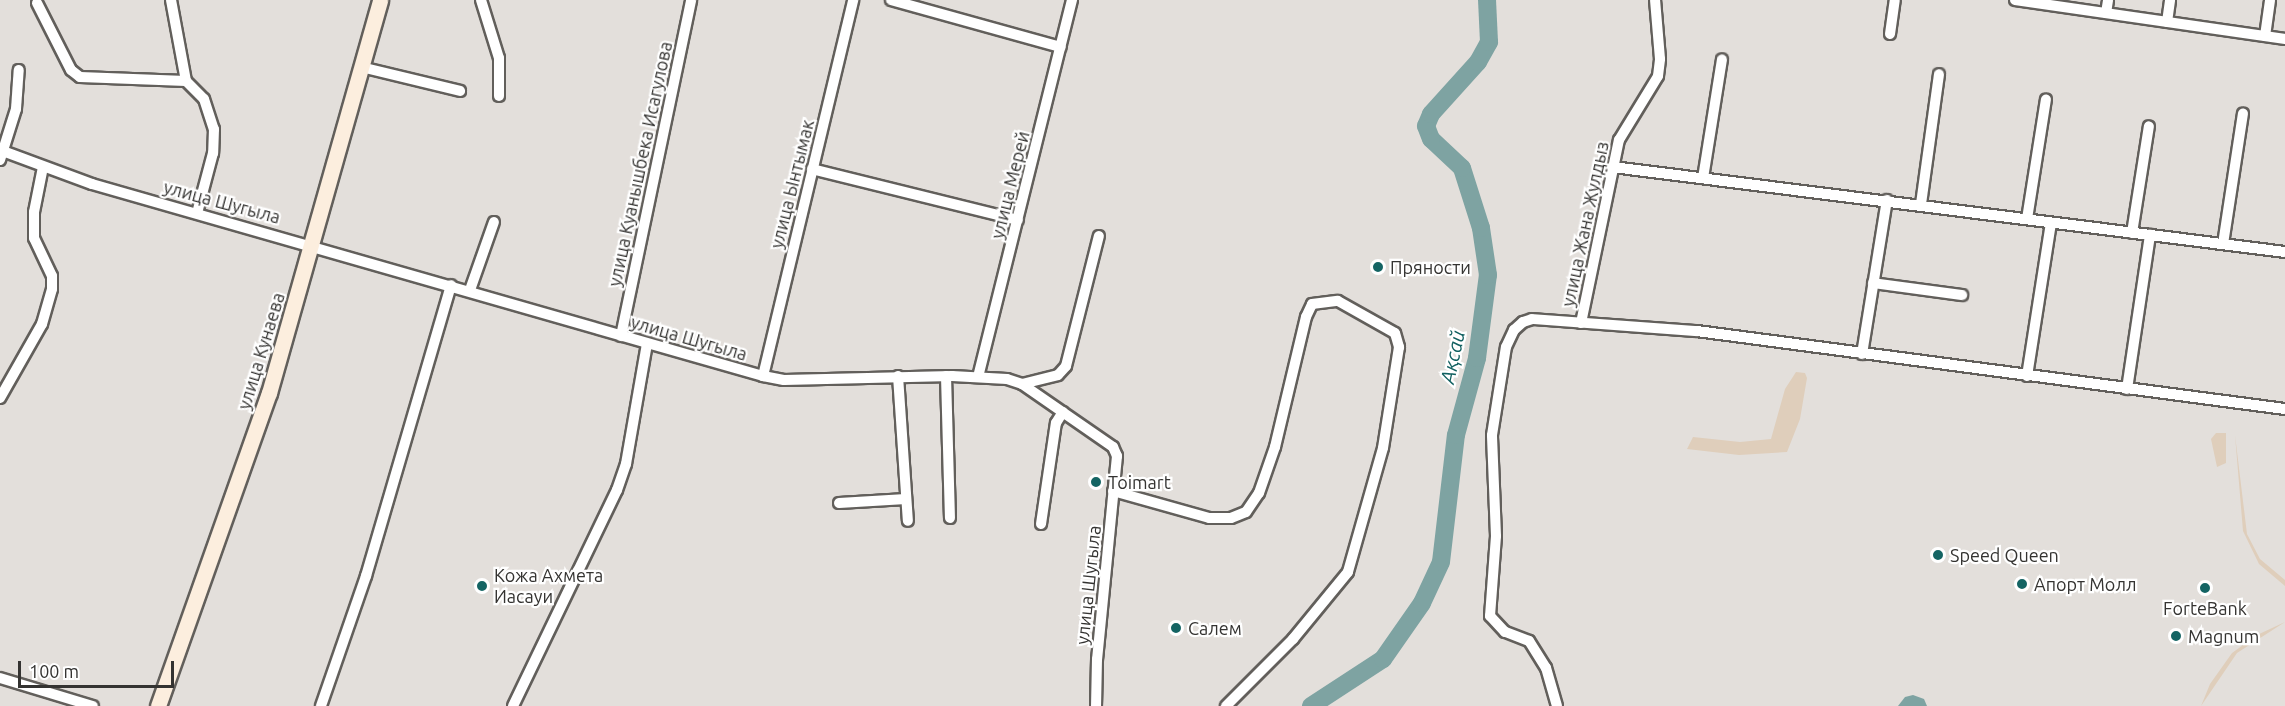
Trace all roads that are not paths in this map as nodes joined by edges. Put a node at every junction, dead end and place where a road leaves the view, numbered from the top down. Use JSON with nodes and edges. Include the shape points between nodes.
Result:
{"nodes":[{"id":1,"x":171,"y":0,"type":"edge"},
{"id":2,"x":380,"y":0,"type":"edge"},
{"id":3,"x":481,"y":0,"type":"edge"},
{"id":4,"x":691,"y":0,"type":"edge"},
{"id":5,"x":853,"y":0,"type":"edge"},
{"id":6,"x":891,"y":0,"type":"edge"},
{"id":7,"x":1072,"y":0,"type":"edge"},
{"id":8,"x":1655,"y":0,"type":"edge"},
{"id":9,"x":1895,"y":0,"type":"edge"},
{"id":10,"x":2015,"y":0,"type":"edge"},
{"id":11,"x":2108,"y":0,"type":"edge"},
{"id":12,"x":2170,"y":0,"type":"edge"},
{"id":13,"x":2270,"y":0,"type":"edge"},
{"id":14,"x":37,"y":3,"type":"dead end"},
{"id":15,"x":2106,"y":13,"type":"junction"},
{"id":16,"x":2166,"y":22,"type":"junction"},
{"id":17,"x":1890,"y":34,"type":"dead end"},
{"id":18,"x":2265,"y":36,"type":"junction"},
{"id":19,"x":2285,"y":39,"type":"edge"},
{"id":20,"x":1061,"y":47,"type":"junction"},
{"id":21,"x":1722,"y":60,"type":"dead end"},
{"id":22,"x":362,"y":67,"type":"junction"},
{"id":23,"x":19,"y":70,"type":"dead end"},
{"id":24,"x":1939,"y":74,"type":"dead end"},
{"id":25,"x":186,"y":81,"type":"junction"},
{"id":26,"x":460,"y":91,"type":"dead end"},
{"id":27,"x":499,"y":96,"type":"dead end"},
{"id":28,"x":2046,"y":99,"type":"dead end"},
{"id":29,"x":2243,"y":114,"type":"dead end"},
{"id":30,"x":2149,"y":126,"type":"dead end"},
{"id":31,"x":1,"y":154,"type":"edge"},
{"id":32,"x":44,"y":167,"type":"junction"},
{"id":33,"x":1613,"y":167,"type":"junction"},
{"id":34,"x":812,"y":169,"type":"junction"},
{"id":35,"x":1703,"y":178,"type":"junction"},
{"id":36,"x":1887,"y":200,"type":"junction"},
{"id":37,"x":1921,"y":204,"type":"junction"},
{"id":38,"x":197,"y":213,"type":"junction"},
{"id":39,"x":2027,"y":219,"type":"junction"},
{"id":40,"x":1018,"y":220,"type":"junction"},
{"id":41,"x":494,"y":222,"type":"dead end"},
{"id":42,"x":2051,"y":223,"type":"junction"},
{"id":43,"x":2132,"y":233,"type":"junction"},
{"id":44,"x":2150,"y":235,"type":"junction"},
{"id":45,"x":1099,"y":236,"type":"dead end"},
{"id":46,"x":313,"y":244,"type":"junction"},
{"id":47,"x":2223,"y":244,"type":"junction"},
{"id":48,"x":2285,"y":252,"type":"edge"},
{"id":49,"x":1873,"y":283,"type":"junction"},
{"id":50,"x":450,"y":285,"type":"junction"},
{"id":51,"x":470,"y":290,"type":"junction"},
{"id":52,"x":1962,"y":295,"type":"dead end"},
{"id":53,"x":1581,"y":323,"type":"junction"},
{"id":54,"x":621,"y":336,"type":"junction"},
{"id":55,"x":647,"y":344,"type":"junction"},
{"id":56,"x":1862,"y":354,"type":"junction"},
{"id":57,"x":762,"y":376,"type":"junction"},
{"id":58,"x":898,"y":376,"type":"junction"},
{"id":59,"x":946,"y":376,"type":"junction"},
{"id":60,"x":2027,"y":376,"type":"junction"},
{"id":61,"x":978,"y":377,"type":"junction"},
{"id":62,"x":1022,"y":384,"type":"junction"},
{"id":63,"x":2127,"y":390,"type":"junction"},
{"id":64,"x":0,"y":398,"type":"edge"},
{"id":65,"x":2285,"y":409,"type":"edge"},
{"id":66,"x":1063,"y":412,"type":"junction"},
{"id":67,"x":1113,"y":491,"type":"junction"},
{"id":68,"x":906,"y":499,"type":"junction"},
{"id":69,"x":839,"y":503,"type":"dead end"},
{"id":70,"x":950,"y":518,"type":"dead end"},
{"id":71,"x":908,"y":521,"type":"dead end"},
{"id":72,"x":1041,"y":524,"type":"dead end"},
{"id":73,"x":0,"y":678,"type":"edge"},
{"id":74,"x":93,"y":706,"type":"edge"},
{"id":75,"x":158,"y":706,"type":"edge"},
{"id":76,"x":321,"y":706,"type":"edge"},
{"id":77,"x":513,"y":706,"type":"edge"},
{"id":78,"x":1096,"y":706,"type":"edge"},
{"id":79,"x":1226,"y":706,"type":"edge"},
{"id":80,"x":1557,"y":706,"type":"edge"}],
"edges":[{"from":1,"to":25,"type":"street"},
{"from":2,"to":22,"type":"main road","name":"улица Кунаева"},
{"from":3,"to":27,"type":"street","via":[[499,57]]},
{"from":4,"to":54,"type":"street","name":"улица Куанышбека Исагулова"},
{"from":5,"to":34,"type":"street","name":"улица Ынтымак"},
{"from":6,"to":20,"type":"street"},
{"from":7,"to":20,"type":"street","name":"улица Мерей"},
{"from":8,"to":33,"type":"street","name":"улица Жана Жулдыз","via":[[1658,76],[1625,126]]},
{"from":9,"to":17,"type":"street"},
{"from":10,"to":15,"type":"street"},
{"from":11,"to":15,"type":"street"},
{"from":12,"to":16,"type":"street"},
{"from":13,"to":18,"type":"street"},
{"from":14,"to":25,"type":"street","via":[[71,70],[80,77]]},
{"from":15,"to":16,"type":"street"},
{"from":16,"to":18,"type":"street"},
{"from":18,"to":19,"type":"street"},
{"from":20,"to":40,"type":"street","name":"улица Мерей"},
{"from":21,"to":35,"type":"street"},
{"from":22,"to":26,"type":"street"},
{"from":22,"to":46,"type":"main road","name":"улица Кунаева"},
{"from":23,"to":31,"type":"street","via":[[16,109]]},
{"from":24,"to":37,"type":"street"},
{"from":25,"to":38,"type":"street","via":[[204,99],[214,129],[213,153]]},
{"from":28,"to":39,"type":"street"},
{"from":29,"to":47,"type":"street"},
{"from":30,"to":43,"type":"street"},
{"from":31,"to":32,"type":"street","name":"улица Шугыла"},
{"from":32,"to":38,"type":"street","name":"улица Шугыла"},
{"from":32,"to":64,"type":"street","via":[[34,212],[34,238],[52,276],[52,289],[42,324]]},
{"from":33,"to":35,"type":"street"},
{"from":33,"to":53,"type":"street","name":"улица Жана Жулдыз"},
{"from":34,"to":40,"type":"street"},
{"from":34,"to":57,"type":"street","name":"улица Ынтымак"},
{"from":35,"to":36,"type":"street"},
{"from":36,"to":37,"type":"street"},
{"from":36,"to":49,"type":"street"},
{"from":37,"to":39,"type":"street"},
{"from":38,"to":46,"type":"street","name":"улица Шугыла"},
{"from":39,"to":42,"type":"street"},
{"from":40,"to":61,"type":"street","name":"улица Мерей"},
{"from":41,"to":51,"type":"street"},
{"from":42,"to":43,"type":"street"},
{"from":42,"to":60,"type":"street"},
{"from":43,"to":44,"type":"street"},
{"from":44,"to":47,"type":"street"},
{"from":44,"to":63,"type":"street"},
{"from":45,"to":62,"type":"street","via":[[1066,366],[1058,375]]},
{"from":46,"to":50,"type":"street","name":"улица Шугыла"},
{"from":46,"to":75,"type":"main road","name":"улица Кунаева","via":[[269,393]]},
{"from":47,"to":48,"type":"street"},
{"from":49,"to":52,"type":"street"},
{"from":49,"to":56,"type":"street"},
{"from":50,"to":51,"type":"street","name":"улица Шугыла"},
{"from":50,"to":76,"type":"street","via":[[366,576]]},
{"from":51,"to":54,"type":"street","name":"улица Шугыла"},
{"from":53,"to":56,"type":"street","via":[[1697,332]]},
{"from":53,"to":80,"type":"street","via":[[1533,319],[1514,330],[1506,346],[1492,435],[1496,536],[1490,616],[1505,632],[1529,641],[1546,668]]},
{"from":54,"to":55,"type":"street","name":"улица Шугыла"},
{"from":55,"to":57,"type":"street","name":"улица Шугыла"},
{"from":55,"to":77,"type":"street","via":[[626,464],[617,489]]},
{"from":56,"to":60,"type":"street"},
{"from":57,"to":58,"type":"street","name":"улица Шугыла","via":[[784,380]]},
{"from":58,"to":59,"type":"street","name":"улица Шугыла"},
{"from":58,"to":68,"type":"street"},
{"from":59,"to":61,"type":"street","name":"улица Шугыла"},
{"from":59,"to":70,"type":"street"},
{"from":60,"to":63,"type":"street"},
{"from":61,"to":62,"type":"street","name":"улица Шугыла"},
{"from":62,"to":66,"type":"street","name":"улица Шугыла"},
{"from":63,"to":65,"type":"street"},
{"from":66,"to":67,"type":"street","name":"улица Шугыла","via":[[1113,447],[1117,456]]},
{"from":66,"to":72,"type":"street","via":[[1056,423]]},
{"from":67,"to":78,"type":"street","name":"улица Шугыла"},
{"from":67,"to":79,"type":"street","via":[[1209,518],[1231,518],[1246,512],[1259,493],[1275,447],[1312,304],[1338,301],[1395,333],[1399,347],[1383,448],[1348,572],[1293,639]]},
{"from":68,"to":69,"type":"street"},
{"from":68,"to":71,"type":"street"},
{"from":73,"to":74,"type":"street"}]}
